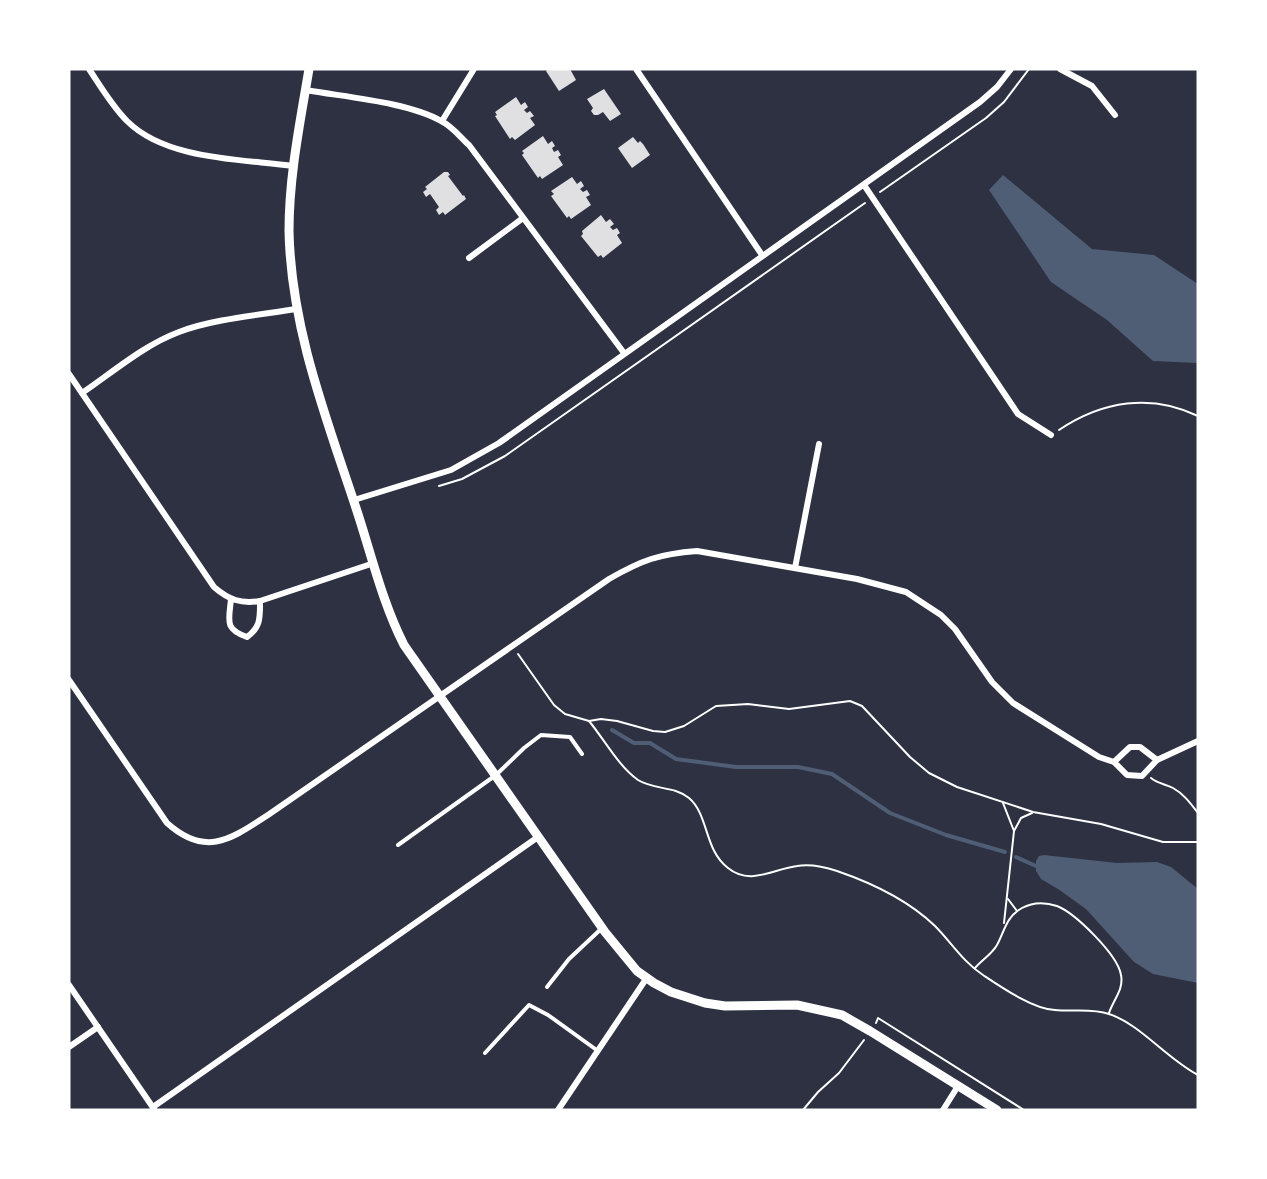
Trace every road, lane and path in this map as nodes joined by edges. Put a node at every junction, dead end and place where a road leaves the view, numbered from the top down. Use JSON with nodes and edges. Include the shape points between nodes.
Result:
{"nodes":[{"id":1,"x":89,"y":69,"type":"edge"},
{"id":2,"x":309,"y":69,"type":"edge"},
{"id":3,"x":474,"y":69,"type":"edge"},
{"id":4,"x":636,"y":69,"type":"edge"},
{"id":5,"x":1011,"y":69,"type":"edge"},
{"id":6,"x":1029,"y":69,"type":"edge"},
{"id":7,"x":1060,"y":69,"type":"edge"},
{"id":8,"x":306,"y":90,"type":"junction"},
{"id":9,"x":1114,"y":115,"type":"dead end"},
{"id":10,"x":442,"y":121,"type":"junction"},
{"id":11,"x":293,"y":166,"type":"junction"},
{"id":12,"x":864,"y":185,"type":"junction"},
{"id":13,"x":872,"y":198,"type":"junction"},
{"id":14,"x":523,"y":218,"type":"junction"},
{"id":15,"x":762,"y":255,"type":"junction"},
{"id":16,"x":469,"y":258,"type":"dead end"},
{"id":17,"x":296,"y":309,"type":"junction"},
{"id":18,"x":624,"y":353,"type":"junction"},
{"id":19,"x":69,"y":374,"type":"edge"},
{"id":20,"x":82,"y":393,"type":"junction"},
{"id":21,"x":1198,"y":416,"type":"edge"},
{"id":22,"x":1051,"y":435,"type":"joint"},
{"id":23,"x":819,"y":444,"type":"dead end"},
{"id":24,"x":439,"y":486,"type":"dead end"},
{"id":25,"x":354,"y":500,"type":"junction"},
{"id":26,"x":374,"y":562,"type":"junction"},
{"id":27,"x":795,"y":568,"type":"junction"},
{"id":28,"x":231,"y":599,"type":"junction"},
{"id":29,"x":260,"y":601,"type":"junction"},
{"id":30,"x":512,"y":645,"type":"junction"},
{"id":31,"x":69,"y":680,"type":"edge"},
{"id":32,"x":440,"y":695,"type":"junction"},
{"id":33,"x":589,"y":721,"type":"junction"},
{"id":34,"x":1198,"y":741,"type":"edge"},
{"id":35,"x":582,"y":754,"type":"dead end"},
{"id":36,"x":1157,"y":760,"type":"junction"},
{"id":37,"x":1114,"y":762,"type":"junction"},
{"id":38,"x":1146,"y":773,"type":"junction"},
{"id":39,"x":496,"y":775,"type":"junction"},
{"id":40,"x":1003,"y":802,"type":"junction"},
{"id":41,"x":1033,"y":812,"type":"junction"},
{"id":42,"x":1198,"y":813,"type":"edge"},
{"id":43,"x":1014,"y":831,"type":"junction"},
{"id":44,"x":538,"y":837,"type":"junction"},
{"id":45,"x":1198,"y":842,"type":"edge"},
{"id":46,"x":398,"y":845,"type":"dead end"},
{"id":47,"x":1008,"y":899,"type":"junction"},
{"id":48,"x":1017,"y":911,"type":"junction"},
{"id":49,"x":1004,"y":926,"type":"junction"},
{"id":50,"x":602,"y":928,"type":"junction"},
{"id":51,"x":975,"y":968,"type":"junction"},
{"id":52,"x":646,"y":979,"type":"junction"},
{"id":53,"x":69,"y":985,"type":"edge"},
{"id":54,"x":547,"y":987,"type":"dead end"},
{"id":55,"x":1109,"y":1014,"type":"junction"},
{"id":56,"x":98,"y":1027,"type":"junction"},
{"id":57,"x":870,"y":1031,"type":"junction"},
{"id":58,"x":69,"y":1047,"type":"edge"},
{"id":59,"x":598,"y":1051,"type":"junction"},
{"id":60,"x":485,"y":1053,"type":"dead end"},
{"id":61,"x":1198,"y":1075,"type":"edge"},
{"id":62,"x":958,"y":1086,"type":"junction"},
{"id":63,"x":154,"y":1108,"type":"edge"},
{"id":64,"x":558,"y":1110,"type":"edge"},
{"id":65,"x":803,"y":1110,"type":"edge"},
{"id":66,"x":943,"y":1110,"type":"edge"},
{"id":67,"x":997,"y":1110,"type":"edge"},
{"id":68,"x":1024,"y":1110,"type":"edge"}],
"edges":[{"from":1,"to":11,"type":"street","via":[[117,110],[148,138],[189,153]]},
{"from":2,"to":8,"type":"street"},
{"from":3,"to":10,"type":"street"},
{"from":4,"to":15,"type":"street"},
{"from":5,"to":12,"type":"street","via":[[980,102]]},
{"from":6,"to":13,"type":"path","via":[[1020,84],[986,118]]},
{"from":7,"to":9,"type":"street","via":[[1092,86]]},
{"from":8,"to":10,"type":"street","via":[[406,108]]},
{"from":8,"to":11,"type":"street"},
{"from":10,"to":14,"type":"street","via":[[469,145]]},
{"from":11,"to":17,"type":"street","via":[[289,230]]},
{"from":12,"to":13,"type":"street"},
{"from":12,"to":15,"type":"street"},
{"from":13,"to":22,"type":"street","via":[[1018,414]]},
{"from":13,"to":24,"type":"path","via":[[505,456],[462,479]]},
{"from":14,"to":16,"type":"street"},
{"from":14,"to":18,"type":"street"},
{"from":15,"to":18,"type":"street"},
{"from":17,"to":20,"type":"street","via":[[179,332]]},
{"from":17,"to":25,"type":"street","via":[[313,377]]},
{"from":18,"to":25,"type":"street","via":[[499,443],[451,470]]},
{"from":19,"to":20,"type":"street"},
{"from":20,"to":28,"type":"street","via":[[214,587]]},
{"from":21,"to":22,"type":"path","via":[[1180,407],[1148,403],[1115,405],[1079,417]]},
{"from":23,"to":27,"type":"street"},
{"from":25,"to":26,"type":"street"},
{"from":26,"to":29,"type":"street"},
{"from":26,"to":32,"type":"street","via":[[396,630]]},
{"from":27,"to":30,"type":"street","via":[[697,551],[646,559],[609,579]]},
{"from":27,"to":37,"type":"street","via":[[892,587],[919,599],[955,629],[1006,698],[1099,757]]},
{"from":28,"to":29,"type":"street"},
{"from":28,"to":29,"type":"street","via":[[228,624],[234,632],[248,637],[260,620]]},
{"from":30,"to":32,"type":"street"},
{"from":30,"to":33,"type":"path","via":[[554,705],[565,714]]},
{"from":31,"to":32,"type":"street","via":[[167,823],[183,836],[202,842],[236,836]]},
{"from":32,"to":39,"type":"street"},
{"from":33,"to":40,"type":"path","via":[[617,721],[665,732],[684,726],[716,706],[748,704],[789,709],[850,701],[862,706],[929,773]]},
{"from":33,"to":51,"type":"path","via":[[639,780],[690,799],[699,811],[715,854],[728,868],[752,878],[788,867],[813,866],[864,882],[921,915]]},
{"from":34,"to":36,"type":"street"},
{"from":35,"to":39,"type":"lane","via":[[570,738],[541,735]]},
{"from":36,"to":37,"type":"street","via":[[1135,747],[1125,750]]},
{"from":36,"to":38,"type":"street"},
{"from":37,"to":38,"type":"street","via":[[1132,777]]},
{"from":38,"to":42,"type":"path","via":[[1184,796]]},
{"from":39,"to":44,"type":"street"},
{"from":39,"to":46,"type":"lane"},
{"from":40,"to":41,"type":"path"},
{"from":40,"to":43,"type":"path"},
{"from":41,"to":43,"type":"path","via":[[1021,818]]},
{"from":41,"to":45,"type":"path","via":[[1101,824],[1163,842]]},
{"from":43,"to":47,"type":"path"},
{"from":44,"to":50,"type":"street"},
{"from":44,"to":63,"type":"street"},
{"from":47,"to":48,"type":"path"},
{"from":47,"to":49,"type":"path"},
{"from":48,"to":49,"type":"path"},
{"from":48,"to":55,"type":"path","via":[[1040,902],[1059,907],[1103,944],[1121,976],[1119,994]]},
{"from":49,"to":51,"type":"path","via":[[997,945]]},
{"from":50,"to":52,"type":"street"},
{"from":50,"to":54,"type":"lane"},
{"from":51,"to":55,"type":"path","via":[[1039,1007]]},
{"from":52,"to":57,"type":"street","via":[[705,1003],[814,1008],[842,1016]]},
{"from":52,"to":59,"type":"street"},
{"from":53,"to":56,"type":"street"},
{"from":55,"to":61,"type":"path","via":[[1126,1022]]},
{"from":56,"to":58,"type":"street"},
{"from":56,"to":63,"type":"street"},
{"from":57,"to":62,"type":"street"},
{"from":57,"to":65,"type":"path","via":[[839,1073]]},
{"from":57,"to":68,"type":"path","via":[[878,1018]]},
{"from":59,"to":60,"type":"lane","via":[[530,1005]]},
{"from":59,"to":64,"type":"street"},
{"from":62,"to":66,"type":"street"},
{"from":62,"to":67,"type":"street"}]}
